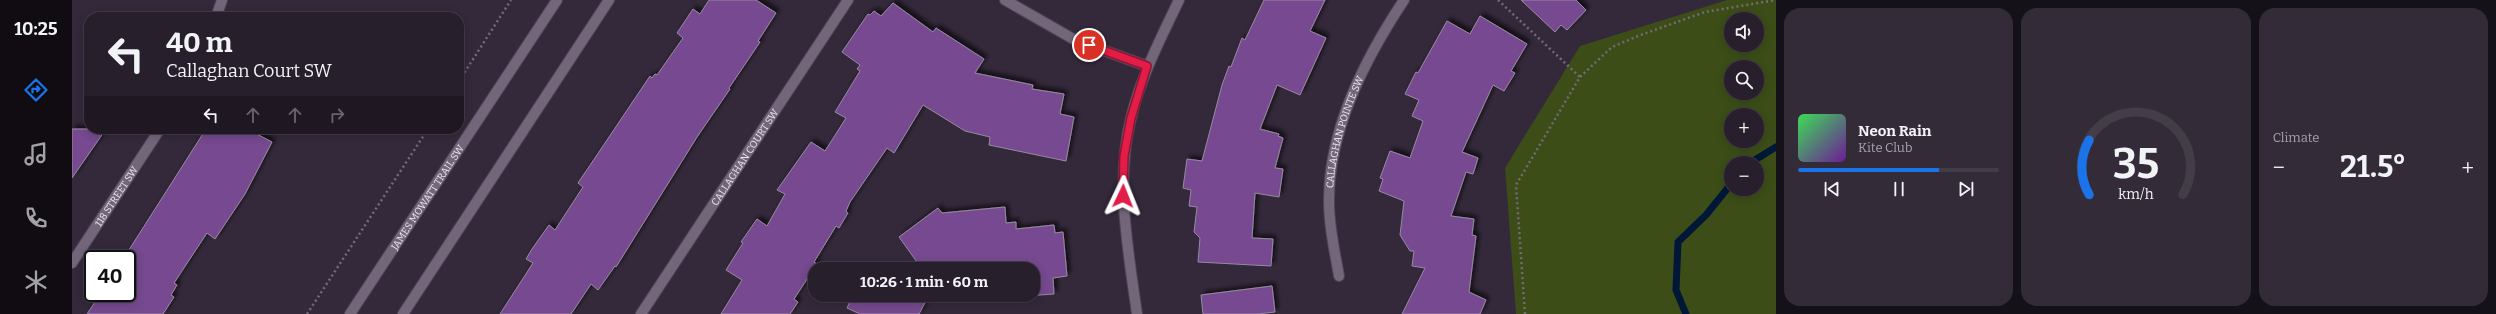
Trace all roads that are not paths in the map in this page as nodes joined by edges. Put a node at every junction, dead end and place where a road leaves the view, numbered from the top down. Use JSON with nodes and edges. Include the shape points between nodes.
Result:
{"nodes":[{"id":1,"x":222,"y":0,"type":"edge"},
{"id":2,"x":557,"y":0,"type":"edge"},
{"id":3,"x":609,"y":0,"type":"edge"},
{"id":4,"x":848,"y":0,"type":"edge"},
{"id":5,"x":1005,"y":0,"type":"edge"},
{"id":6,"x":1179,"y":0,"type":"edge"},
{"id":7,"x":1404,"y":0,"type":"edge"},
{"id":8,"x":218,"y":12,"type":"edge"},
{"id":9,"x":1147,"y":66,"type":"junction"},
{"id":10,"x":157,"y":134,"type":"edge"},
{"id":11,"x":72,"y":263,"type":"edge"},
{"id":12,"x":1339,"y":276,"type":"dead end"},
{"id":13,"x":350,"y":314,"type":"edge"},
{"id":14,"x":403,"y":314,"type":"edge"},
{"id":15,"x":641,"y":314,"type":"edge"},
{"id":16,"x":1137,"y":314,"type":"edge"}],
"edges":[{"from":1,"to":8,"type":"street"},
{"from":2,"to":13,"type":"street","name":"JAMES MOWATT TRAIL SW"},
{"from":3,"to":14,"type":"street"},
{"from":4,"to":15,"type":"street","name":"CALLAGHAN COURT SW"},
{"from":5,"to":9,"type":"street","via":[[1075,40]]},
{"from":6,"to":9,"type":"street"},
{"from":7,"to":12,"type":"street","name":"CALLAGHAN POINTE SW","via":[[1386,28],[1357,84],[1338,137],[1330,175],[1329,203],[1330,230]]},
{"from":9,"to":16,"type":"street","via":[[1131,118],[1124,156],[1123,196]]},
{"from":10,"to":11,"type":"street","name":"118 STREET SW"}]}
